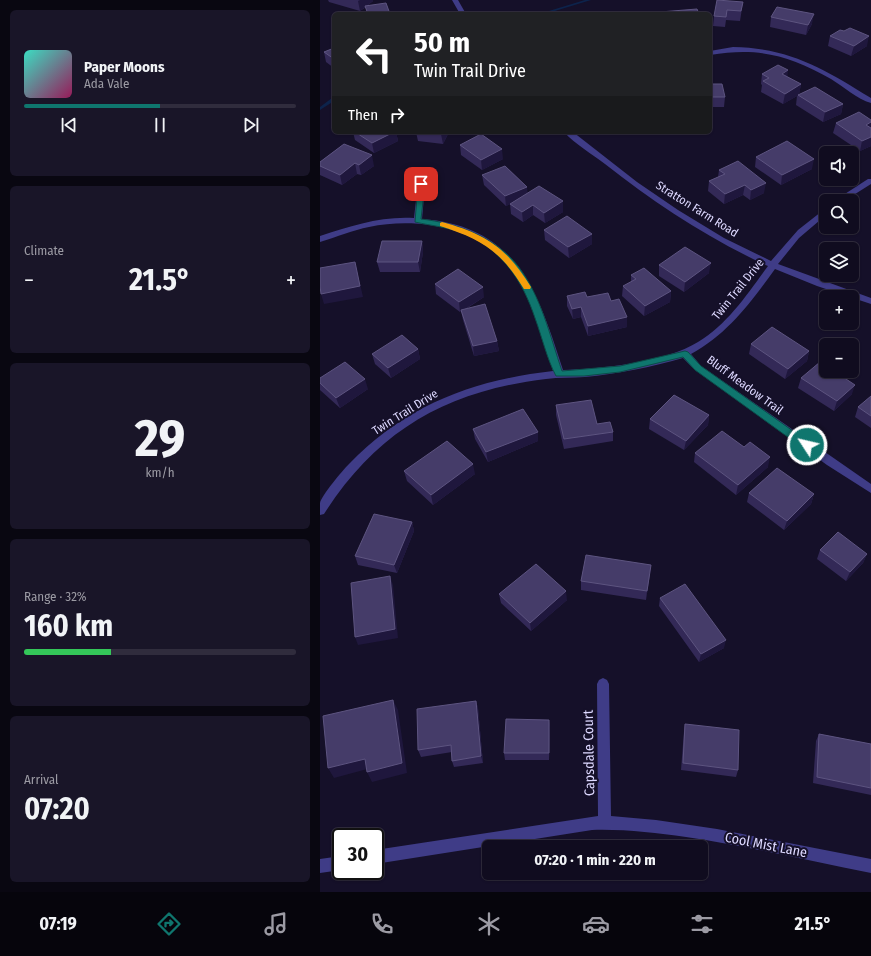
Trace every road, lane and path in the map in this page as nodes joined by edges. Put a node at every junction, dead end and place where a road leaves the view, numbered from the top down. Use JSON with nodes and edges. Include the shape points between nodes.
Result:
{"nodes":[{"id":1,"x":455,"y":0,"type":"edge"},
{"id":2,"x":462,"y":12,"type":"edge"},
{"id":3,"x":712,"y":53,"type":"edge"},
{"id":4,"x":871,"y":101,"type":"edge"},
{"id":5,"x":571,"y":134,"type":"edge"},
{"id":6,"x":422,"y":175,"type":"dead end"},
{"id":7,"x":871,"y":181,"type":"edge"},
{"id":8,"x":850,"y":194,"type":"edge"},
{"id":9,"x":819,"y":216,"type":"edge"},
{"id":10,"x":418,"y":221,"type":"junction"},
{"id":11,"x":320,"y":240,"type":"edge"},
{"id":12,"x":773,"y":264,"type":"junction"},
{"id":13,"x":871,"y":301,"type":"edge"},
{"id":14,"x":685,"y":354,"type":"junction"},
{"id":15,"x":559,"y":374,"type":"junction"},
{"id":16,"x":871,"y":489,"type":"edge"},
{"id":17,"x":320,"y":510,"type":"edge"},
{"id":18,"x":603,"y":684,"type":"dead end"},
{"id":19,"x":605,"y":822,"type":"junction"},
{"id":20,"x":384,"y":856,"type":"edge"},
{"id":21,"x":332,"y":864,"type":"edge"},
{"id":22,"x":320,"y":866,"type":"edge"},
{"id":23,"x":871,"y":866,"type":"edge"}],
"edges":[{"from":1,"to":2,"type":"street"},
{"from":3,"to":4,"type":"street","via":[[747,49],[789,56],[825,72]]},
{"from":5,"to":12,"type":"street","name":"Stratton Farm Road","via":[[675,212],[719,238]]},
{"from":6,"to":10,"type":"street"},
{"from":7,"to":8,"type":"street"},
{"from":9,"to":12,"type":"street","name":"Twin Trail Drive","via":[[806,226]]},
{"from":10,"to":11,"type":"street","via":[[369,224]]},
{"from":10,"to":15,"type":"street","via":[[469,232],[496,249],[515,268],[536,309]]},
{"from":12,"to":13,"type":"street","name":"Stratton Farm Road"},
{"from":12,"to":14,"type":"street","name":"Twin Trail Drive","via":[[730,320],[702,345]]},
{"from":14,"to":15,"type":"street","name":"Twin Trail Drive","via":[[620,369]]},
{"from":14,"to":16,"type":"street","name":"Bluff Meadow Trail","via":[[698,368]]},
{"from":15,"to":17,"type":"street","name":"Twin Trail Drive","via":[[498,383],[449,399],[422,413],[391,432],[366,452],[344,475]]},
{"from":18,"to":19,"type":"street","name":"Capsdale Court"},
{"from":19,"to":20,"type":"street","name":"Cool Mist Lane"},
{"from":19,"to":23,"type":"street","name":"Cool Mist Lane","via":[[646,824],[721,836]]},
{"from":21,"to":22,"type":"street"}]}
